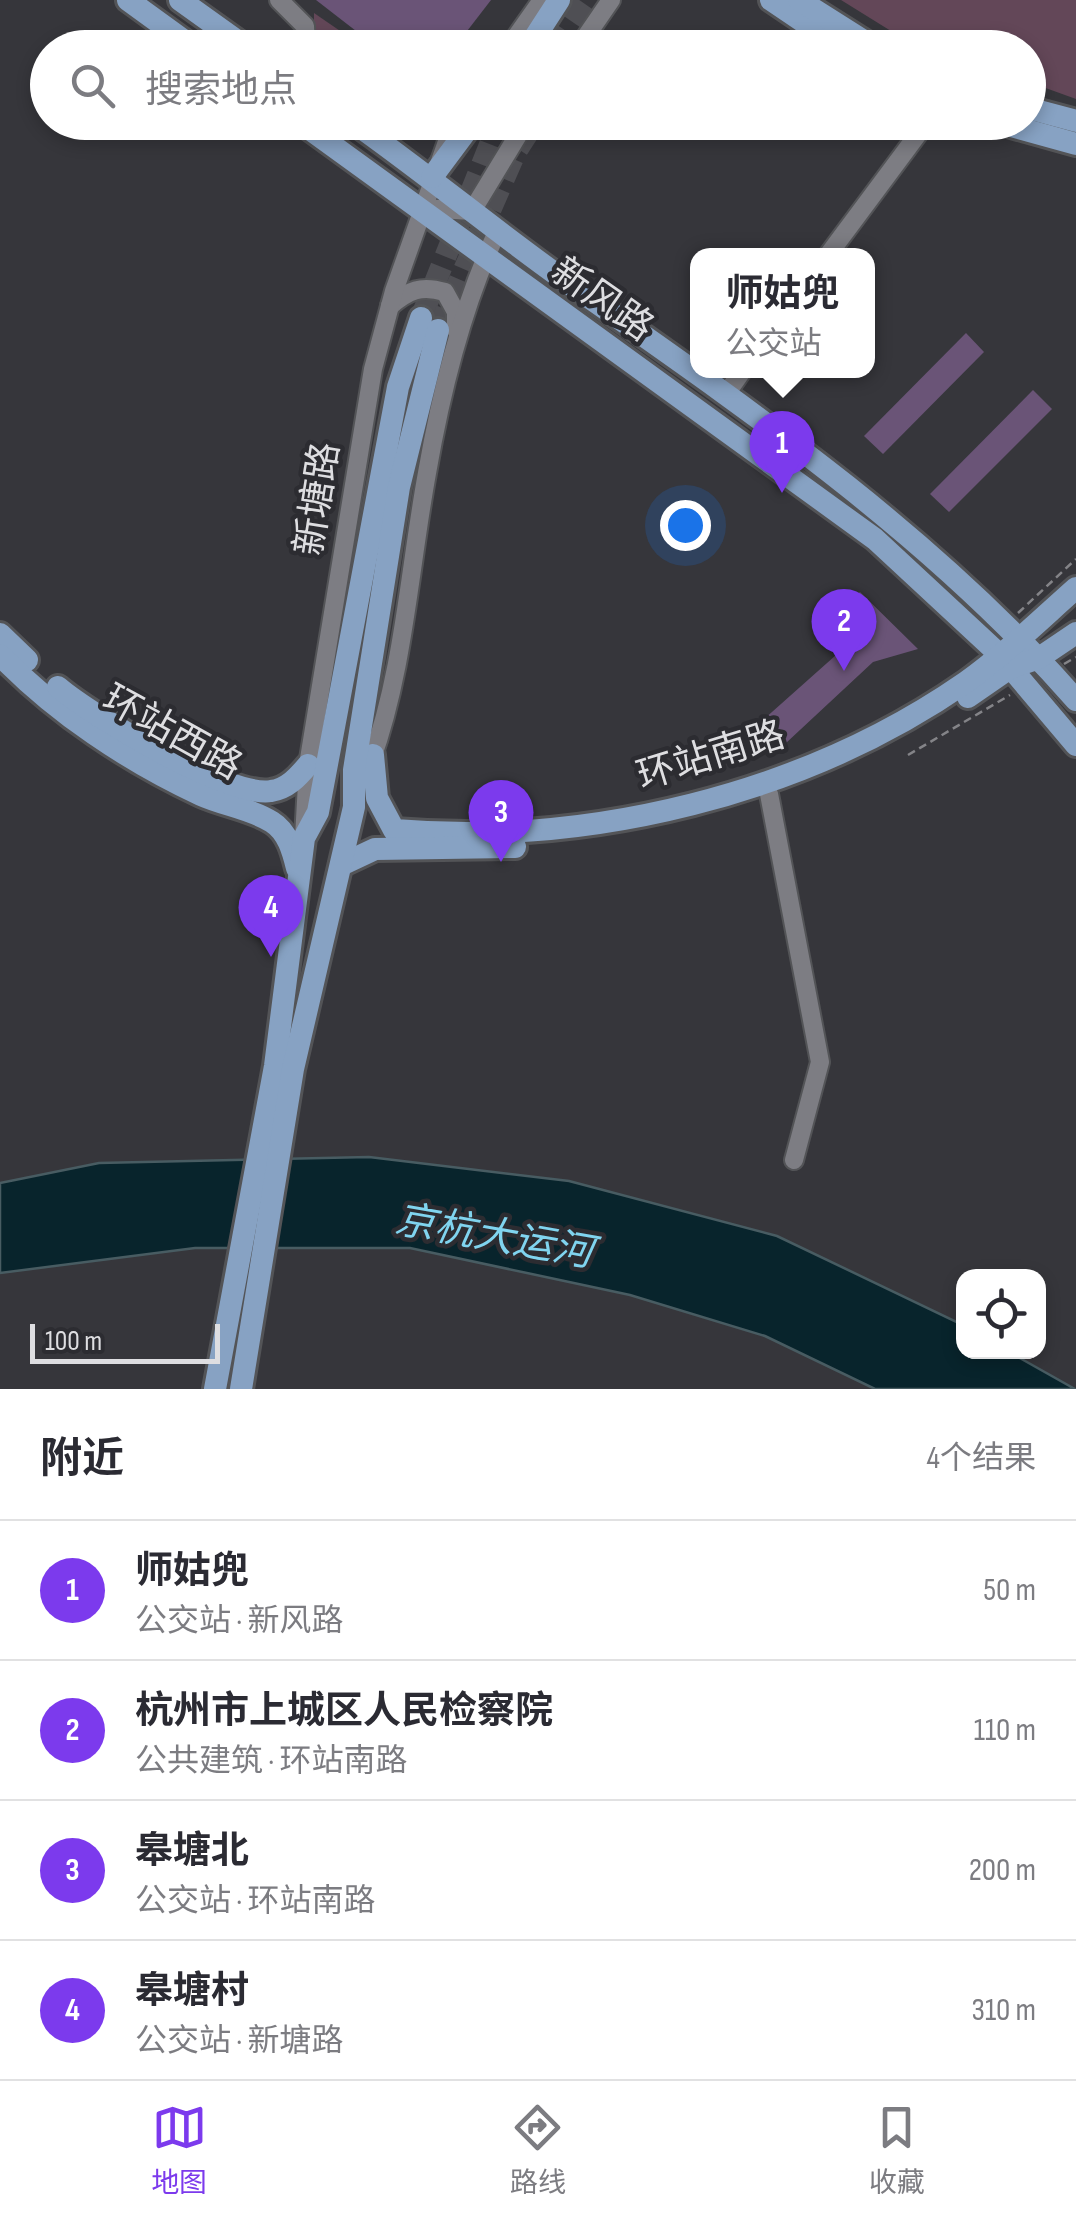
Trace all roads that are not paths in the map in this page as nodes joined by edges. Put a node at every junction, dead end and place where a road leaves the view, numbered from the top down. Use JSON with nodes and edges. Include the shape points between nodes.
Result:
{"nodes":[{"id":1,"x":128,"y":0,"type":"edge"},
{"id":2,"x":180,"y":0,"type":"edge"},
{"id":3,"x":280,"y":0,"type":"edge"},
{"id":4,"x":542,"y":0,"type":"edge"},
{"id":5,"x":559,"y":0,"type":"edge"},
{"id":6,"x":610,"y":0,"type":"edge"},
{"id":7,"x":772,"y":0,"type":"edge"},
{"id":8,"x":799,"y":0,"type":"edge"},
{"id":9,"x":169,"y":30,"type":"edge"},
{"id":10,"x":222,"y":30,"type":"edge"},
{"id":11,"x":305,"y":30,"type":"edge"},
{"id":12,"x":521,"y":30,"type":"edge"},
{"id":13,"x":540,"y":30,"type":"edge"},
{"id":14,"x":590,"y":30,"type":"edge"},
{"id":15,"x":816,"y":30,"type":"edge"},
{"id":16,"x":846,"y":30,"type":"edge"},
{"id":17,"x":1046,"y":113,"type":"edge"},
{"id":18,"x":1076,"y":122,"type":"edge"},
{"id":19,"x":1046,"y":136,"type":"edge"},
{"id":20,"x":326,"y":140,"type":"edge"},
{"id":21,"x":379,"y":140,"type":"edge"},
{"id":22,"x":447,"y":140,"type":"edge"},
{"id":23,"x":460,"y":140,"type":"edge"},
{"id":24,"x":515,"y":140,"type":"edge"},
{"id":25,"x":914,"y":140,"type":"edge"},
{"id":26,"x":1076,"y":144,"type":"edge"},
{"id":27,"x":432,"y":177,"type":"junction"},
{"id":28,"x":422,"y":208,"type":"junction"},
{"id":29,"x":472,"y":211,"type":"junction"},
{"id":30,"x":497,"y":232,"type":"junction"},
{"id":31,"x":834,"y":248,"type":"edge"},
{"id":32,"x":484,"y":260,"type":"junction"},
{"id":33,"x":390,"y":306,"type":"junction"},
{"id":34,"x":455,"y":350,"type":"junction"},
{"id":35,"x":690,"y":369,"type":"edge"},
{"id":36,"x":703,"y":378,"type":"edge"},
{"id":37,"x":737,"y":378,"type":"edge"},
{"id":38,"x":726,"y":394,"type":"junction"},
{"id":39,"x":1076,"y":588,"type":"edge"},
{"id":40,"x":1076,"y":633,"type":"edge"},
{"id":41,"x":0,"y":634,"type":"edge"},
{"id":42,"x":1018,"y":636,"type":"junction"},
{"id":43,"x":0,"y":655,"type":"edge"},
{"id":44,"x":1045,"y":665,"type":"junction"},
{"id":45,"x":1012,"y":669,"type":"junction"},
{"id":46,"x":1076,"y":700,"type":"edge"},
{"id":47,"x":1076,"y":745,"type":"edge"},
{"id":48,"x":373,"y":755,"type":"junction"},
{"id":49,"x":308,"y":766,"type":"junction"},
{"id":50,"x":769,"y":794,"type":"junction"},
{"id":51,"x":354,"y":807,"type":"junction"},
{"id":52,"x":304,"y":838,"type":"junction"},
{"id":53,"x":341,"y":865,"type":"junction"},
{"id":54,"x":299,"y":873,"type":"junction"},
{"id":55,"x":284,"y":1067,"type":"junction"},
{"id":56,"x":794,"y":1160,"type":"dead end"},
{"id":57,"x":250,"y":1276,"type":"junction"},
{"id":58,"x":215,"y":1389,"type":"edge"},
{"id":59,"x":241,"y":1389,"type":"edge"}],
"edges":[{"from":1,"to":9,"type":"main road"},
{"from":2,"to":10,"type":"main road"},
{"from":3,"to":11,"type":"street"},
{"from":4,"to":12,"type":"street"},
{"from":5,"to":13,"type":"main road"},
{"from":6,"to":14,"type":"street"},
{"from":7,"to":15,"type":"main road"},
{"from":8,"to":16,"type":"main road"},
{"from":17,"to":18,"type":"main road"},
{"from":19,"to":26,"type":"main road"},
{"from":20,"to":28,"type":"main road","name":"新风路"},
{"from":21,"to":27,"type":"main road","name":"新风路"},
{"from":22,"to":27,"type":"street","name":"新塘路"},
{"from":23,"to":27,"type":"main road"},
{"from":24,"to":29,"type":"street"},
{"from":25,"to":31,"type":"street"},
{"from":27,"to":28,"type":"street","name":"新塘路"},
{"from":27,"to":29,"type":"main road","name":"新风路"},
{"from":28,"to":29,"type":"street"},
{"from":28,"to":32,"type":"main road","name":"新风路"},
{"from":28,"to":33,"type":"street","name":"新塘路"},
{"from":29,"to":30,"type":"main road","name":"新风路"},
{"from":30,"to":32,"type":"street","name":"新塘路"},
{"from":30,"to":35,"type":"main road","name":"新风路"},
{"from":32,"to":34,"type":"street","name":"新塘路"},
{"from":32,"to":45,"type":"main road","name":"新风路","via":[[875,539]]},
{"from":33,"to":34,"type":"street","via":[[424,286],[445,292],[456,312]]},
{"from":33,"to":49,"type":"street","name":"新塘路","via":[[372,370]]},
{"from":34,"to":48,"type":"street","name":"新塘路","via":[[427,472],[389,712]]},
{"from":36,"to":38,"type":"main road","name":"新风路"},
{"from":37,"to":38,"type":"street"},
{"from":38,"to":42,"type":"main road","name":"新风路","via":[[847,484]]},
{"from":39,"to":42,"type":"main road","name":"环站南路"},
{"from":40,"to":44,"type":"main road","name":"环站南路"},
{"from":41,"to":49,"type":"main road","name":"环站西路","via":[[111,727],[174,759],[268,792]]},
{"from":42,"to":44,"type":"main road","name":"新风路"},
{"from":42,"to":45,"type":"main road","name":"环站南路"},
{"from":43,"to":54,"type":"main road","name":"环站西路","via":[[72,718],[139,763],[273,822],[292,847]]},
{"from":44,"to":45,"type":"main road","name":"环站南路"},
{"from":44,"to":46,"type":"main road","name":"新风路"},
{"from":45,"to":47,"type":"main road","name":"新风路"},
{"from":45,"to":48,"type":"main road","name":"环站南路","via":[[738,790],[636,816],[501,833],[394,830],[377,798]]},
{"from":45,"to":50,"type":"main road","name":"环站南路","via":[[908,732]]},
{"from":48,"to":51,"type":"street","name":"新塘路"},
{"from":49,"to":52,"type":"street","name":"新塘路"},
{"from":50,"to":53,"type":"main road","name":"环站南路","via":[[608,837],[478,850],[375,849]]},
{"from":50,"to":56,"type":"street","via":[[820,1062]]},
{"from":51,"to":52,"type":"main road","name":"新塘路","via":[[354,770],[430,324],[398,387],[318,812]]},
{"from":51,"to":53,"type":"main road","name":"新塘路"},
{"from":52,"to":54,"type":"main road","name":"新塘路"},
{"from":53,"to":55,"type":"main road","name":"新塘路"},
{"from":54,"to":55,"type":"main road","name":"新塘路"},
{"from":55,"to":57,"type":"main road","name":"新塘路"},
{"from":57,"to":58,"type":"main road","name":"新塘路"},
{"from":57,"to":59,"type":"main road","name":"新塘路"}]}
